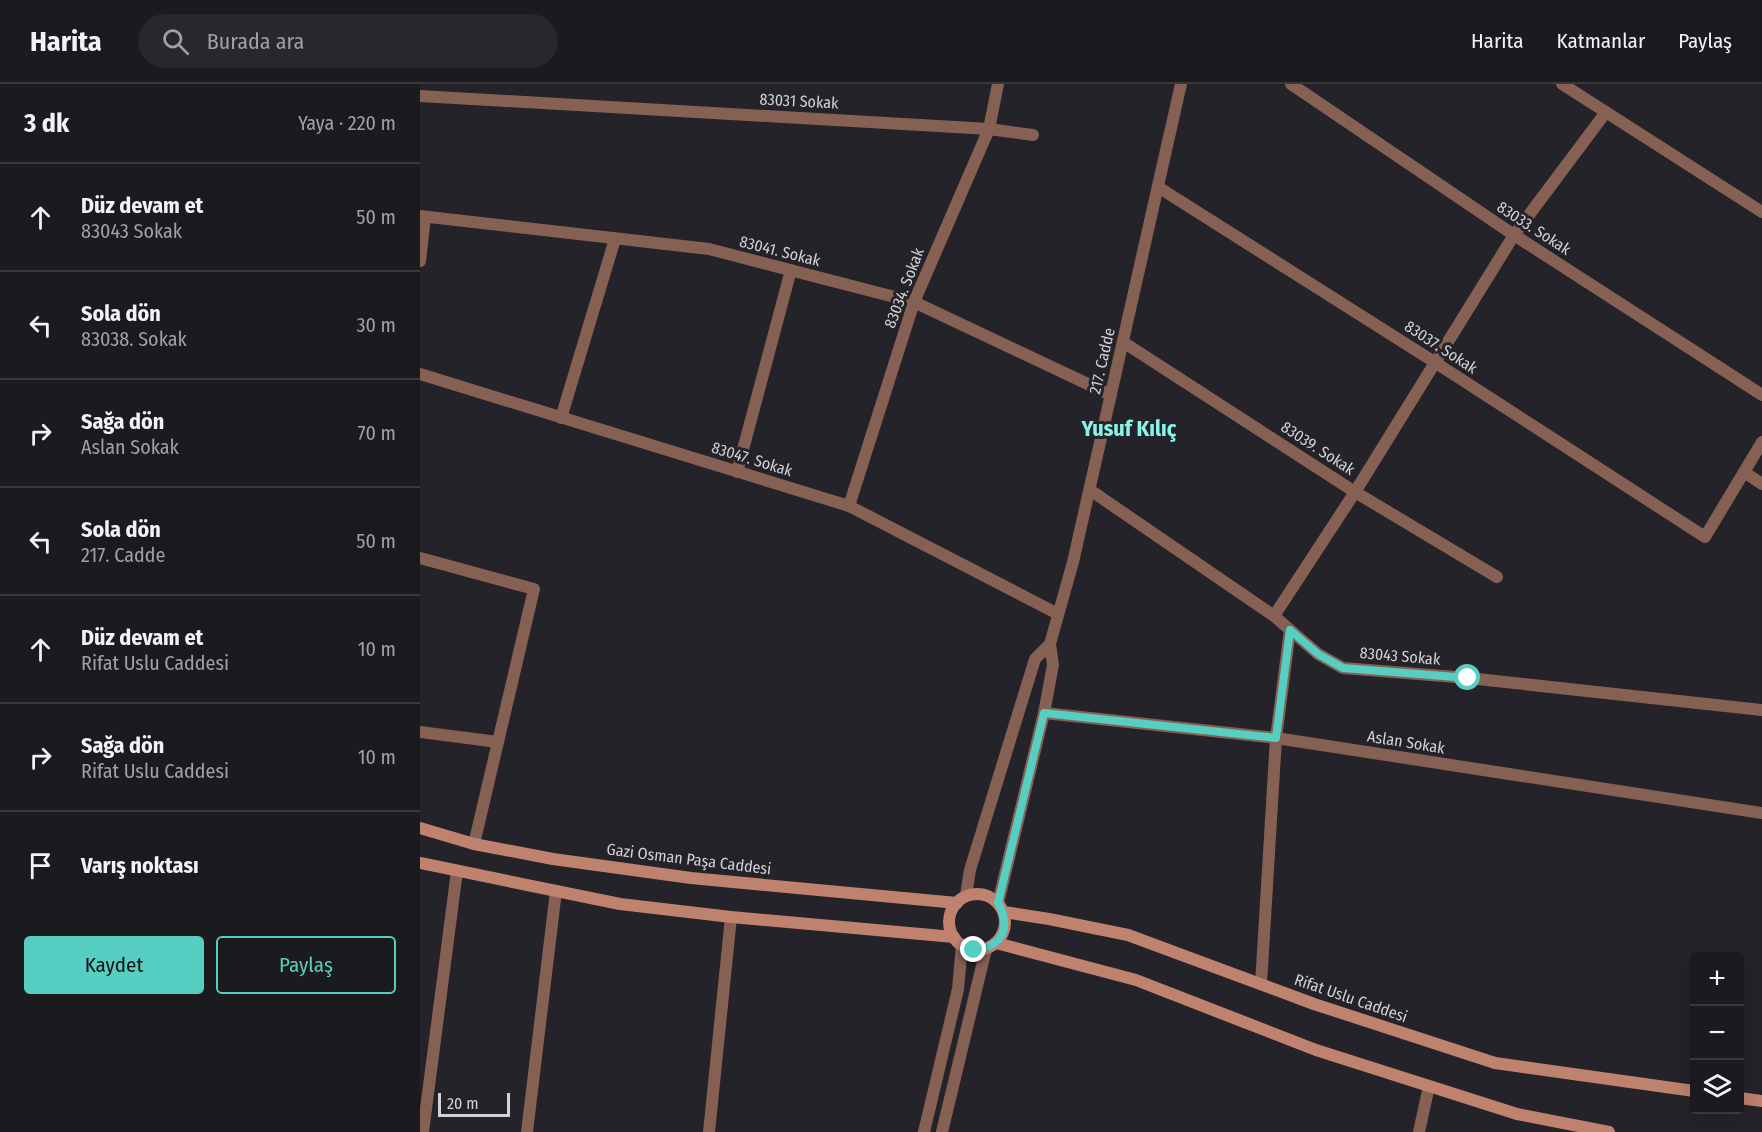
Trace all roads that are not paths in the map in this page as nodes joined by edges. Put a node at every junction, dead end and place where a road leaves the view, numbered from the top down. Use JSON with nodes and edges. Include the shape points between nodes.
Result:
{"nodes":[{"id":1,"x":998,"y":84,"type":"edge"},
{"id":2,"x":1180,"y":84,"type":"edge"},
{"id":3,"x":1291,"y":84,"type":"edge"},
{"id":4,"x":1562,"y":84,"type":"edge"},
{"id":5,"x":420,"y":96,"type":"edge"},
{"id":6,"x":1606,"y":112,"type":"junction"},
{"id":7,"x":989,"y":129,"type":"junction"},
{"id":8,"x":1033,"y":135,"type":"dead end"},
{"id":9,"x":1158,"y":187,"type":"junction"},
{"id":10,"x":1762,"y":212,"type":"edge"},
{"id":11,"x":422,"y":216,"type":"edge"},
{"id":12,"x":1514,"y":235,"type":"junction"},
{"id":13,"x":615,"y":238,"type":"junction"},
{"id":14,"x":420,"y":261,"type":"edge"},
{"id":15,"x":791,"y":270,"type":"junction"},
{"id":16,"x":914,"y":302,"type":"junction"},
{"id":17,"x":1123,"y":342,"type":"junction"},
{"id":18,"x":1436,"y":363,"type":"junction"},
{"id":19,"x":420,"y":374,"type":"edge"},
{"id":20,"x":1111,"y":394,"type":"junction"},
{"id":21,"x":1762,"y":395,"type":"edge"},
{"id":22,"x":561,"y":418,"type":"junction"},
{"id":23,"x":1762,"y":442,"type":"edge"},
{"id":24,"x":737,"y":472,"type":"junction"},
{"id":25,"x":1744,"y":472,"type":"junction"},
{"id":26,"x":1762,"y":484,"type":"edge"},
{"id":27,"x":1090,"y":490,"type":"junction"},
{"id":28,"x":1355,"y":492,"type":"junction"},
{"id":29,"x":849,"y":506,"type":"junction"},
{"id":30,"x":420,"y":558,"type":"edge"},
{"id":31,"x":1497,"y":577,"type":"dead end"},
{"id":32,"x":1058,"y":614,"type":"junction"},
{"id":33,"x":1274,"y":616,"type":"junction"},
{"id":34,"x":1290,"y":630,"type":"junction"},
{"id":35,"x":1050,"y":644,"type":"junction"},
{"id":36,"x":1762,"y":710,"type":"edge"},
{"id":37,"x":1044,"y":713,"type":"junction"},
{"id":38,"x":420,"y":732,"type":"edge"},
{"id":39,"x":1276,"y":738,"type":"junction"},
{"id":40,"x":498,"y":742,"type":"junction"},
{"id":41,"x":1762,"y":813,"type":"edge"},
{"id":42,"x":420,"y":828,"type":"edge"},
{"id":43,"x":474,"y":844,"type":"junction"},
{"id":44,"x":420,"y":863,"type":"edge"},
{"id":45,"x":457,"y":871,"type":"junction"},
{"id":46,"x":556,"y":891,"type":"junction"},
{"id":47,"x":962,"y":899,"type":"junction"},
{"id":48,"x":1001,"y":907,"type":"junction"},
{"id":49,"x":731,"y":917,"type":"junction"},
{"id":50,"x":958,"y":941,"type":"junction"},
{"id":51,"x":991,"y":946,"type":"junction"},
{"id":52,"x":1261,"y":984,"type":"junction"},
{"id":53,"x":1429,"y":1086,"type":"junction"},
{"id":54,"x":1690,"y":1091,"type":"edge"},
{"id":55,"x":1744,"y":1099,"type":"edge"},
{"id":56,"x":1762,"y":1101,"type":"edge"},
{"id":57,"x":423,"y":1132,"type":"edge"},
{"id":58,"x":527,"y":1132,"type":"edge"},
{"id":59,"x":709,"y":1132,"type":"edge"},
{"id":60,"x":924,"y":1132,"type":"edge"},
{"id":61,"x":942,"y":1132,"type":"edge"},
{"id":62,"x":1419,"y":1132,"type":"edge"},
{"id":63,"x":1609,"y":1132,"type":"edge"}],
"edges":[{"from":1,"to":7,"type":"street","name":"83034. Sokak"},
{"from":2,"to":9,"type":"street","name":"217. Cadde"},
{"from":3,"to":12,"type":"street","name":"83033. Sokak"},
{"from":4,"to":6,"type":"street"},
{"from":5,"to":7,"type":"street","name":"83031 Sokak"},
{"from":6,"to":10,"type":"street"},
{"from":6,"to":12,"type":"street"},
{"from":7,"to":8,"type":"street","name":"83031 Sokak"},
{"from":7,"to":16,"type":"street","name":"83034. Sokak"},
{"from":9,"to":17,"type":"street","name":"217. Cadde"},
{"from":9,"to":18,"type":"street","name":"83037. Sokak"},
{"from":11,"to":13,"type":"street","name":"83041. Sokak"},
{"from":11,"to":14,"type":"street"},
{"from":12,"to":18,"type":"street"},
{"from":12,"to":21,"type":"street","name":"83033. Sokak"},
{"from":13,"to":15,"type":"street","name":"83041. Sokak","via":[[709,249]]},
{"from":13,"to":22,"type":"street"},
{"from":15,"to":16,"type":"street","name":"83041. Sokak"},
{"from":15,"to":24,"type":"street"},
{"from":16,"to":20,"type":"street","name":"83041. Sokak"},
{"from":16,"to":29,"type":"street","name":"83034. Sokak"},
{"from":17,"to":20,"type":"street","name":"217. Cadde"},
{"from":17,"to":28,"type":"street","name":"83039. Sokak"},
{"from":18,"to":25,"type":"street","name":"83037. Sokak","via":[[1705,537]]},
{"from":18,"to":28,"type":"street"},
{"from":19,"to":22,"type":"street","name":"83047. Sokak"},
{"from":20,"to":27,"type":"street","name":"217. Cadde"},
{"from":22,"to":24,"type":"street","name":"83047. Sokak"},
{"from":23,"to":25,"type":"street"},
{"from":24,"to":29,"type":"street","name":"83047. Sokak"},
{"from":25,"to":26,"type":"street"},
{"from":27,"to":32,"type":"street","name":"217. Cadde"},
{"from":27,"to":33,"type":"street","name":"83043 Sokak"},
{"from":28,"to":31,"type":"street","name":"83039. Sokak"},
{"from":28,"to":33,"type":"street"},
{"from":29,"to":32,"type":"street","name":"83047. Sokak"},
{"from":30,"to":40,"type":"street","via":[[534,589]]},
{"from":32,"to":35,"type":"street","name":"217. Cadde"},
{"from":33,"to":34,"type":"street","name":"83043 Sokak"},
{"from":34,"to":36,"type":"street","name":"83043 Sokak","via":[[1318,654],[1343,668]]},
{"from":34,"to":39,"type":"street"},
{"from":35,"to":37,"type":"street","name":"217. Cadde","via":[[1053,665]]},
{"from":35,"to":47,"type":"street","name":"217. Cadde","via":[[1035,659]]},
{"from":37,"to":39,"type":"street","name":"Aslan Sokak"},
{"from":37,"to":48,"type":"street","name":"217. Cadde"},
{"from":38,"to":40,"type":"street"},
{"from":39,"to":41,"type":"street","name":"Aslan Sokak"},
{"from":39,"to":52,"type":"street"},
{"from":40,"to":43,"type":"street"},
{"from":42,"to":43,"type":"main road","name":"Gazi Osman Paşa Caddesi"},
{"from":43,"to":47,"type":"main road","name":"Gazi Osman Paşa Caddesi","via":[[691,878]]},
{"from":44,"to":45,"type":"main road"},
{"from":45,"to":46,"type":"main road"},
{"from":45,"to":57,"type":"street"},
{"from":46,"to":49,"type":"main road","via":[[620,904]]},
{"from":46,"to":58,"type":"street"},
{"from":47,"to":48,"type":"main road","name":"Rifat Uslu Caddesi","via":[[977,893],[989,896]]},
{"from":47,"to":50,"type":"main road","via":[[950,919]]},
{"from":48,"to":51,"type":"main road","via":[[1003,935]]},
{"from":48,"to":52,"type":"main road","name":"Rifat Uslu Caddesi","via":[[1128,935]]},
{"from":49,"to":50,"type":"main road"},
{"from":49,"to":59,"type":"street"},
{"from":50,"to":51,"type":"main road","via":[[974,950]]},
{"from":50,"to":60,"type":"street","via":[[958,989]]},
{"from":51,"to":53,"type":"main road","via":[[1136,980],[1316,1050]]},
{"from":51,"to":61,"type":"street"},
{"from":52,"to":54,"type":"main road","name":"Rifat Uslu Caddesi","via":[[1495,1063]]},
{"from":53,"to":62,"type":"street"},
{"from":53,"to":63,"type":"main road","via":[[1517,1114]]},
{"from":55,"to":56,"type":"main road"}]}
